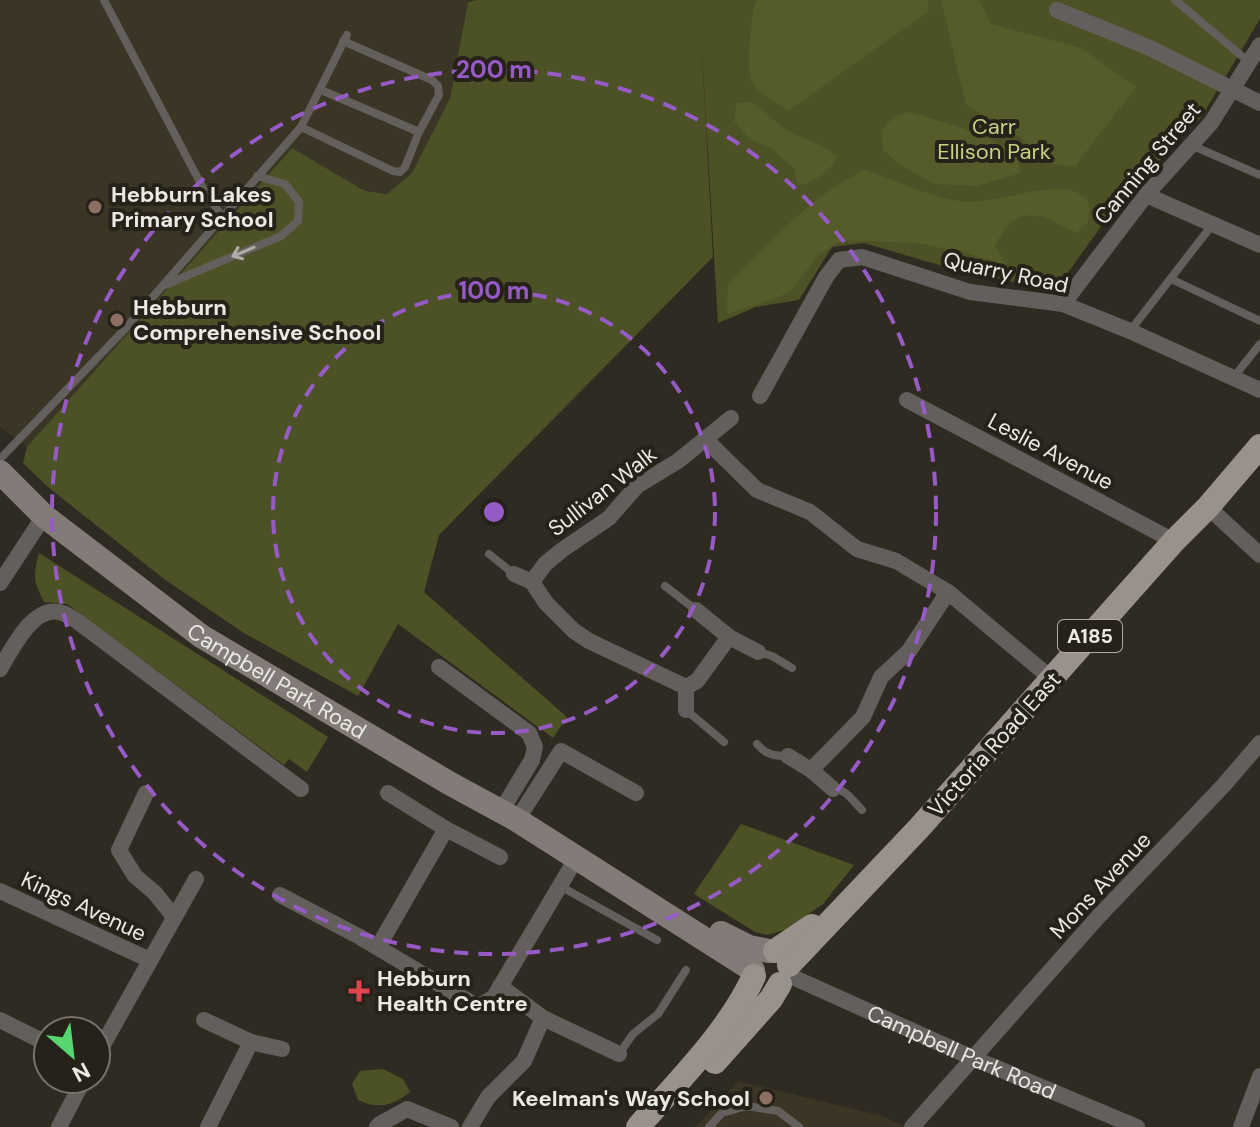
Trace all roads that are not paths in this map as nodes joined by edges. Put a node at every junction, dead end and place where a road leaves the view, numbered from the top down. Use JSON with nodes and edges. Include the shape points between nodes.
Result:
{"nodes":[{"id":1,"x":104,"y":0,"type":"edge"},
{"id":2,"x":1175,"y":0,"type":"edge"},
{"id":3,"x":1057,"y":10,"type":"dead end"},
{"id":4,"x":1260,"y":45,"type":"edge"},
{"id":5,"x":1249,"y":62,"type":"junction"},
{"id":6,"x":321,"y":90,"type":"junction"},
{"id":7,"x":1232,"y":91,"type":"junction"},
{"id":8,"x":1260,"y":103,"type":"edge"},
{"id":9,"x":301,"y":127,"type":"junction"},
{"id":10,"x":419,"y":132,"type":"junction"},
{"id":11,"x":1191,"y":145,"type":"junction"},
{"id":12,"x":1260,"y":175,"type":"edge"},
{"id":13,"x":257,"y":176,"type":"junction"},
{"id":14,"x":1146,"y":195,"type":"junction"},
{"id":15,"x":222,"y":217,"type":"junction"},
{"id":16,"x":1213,"y":224,"type":"junction"},
{"id":17,"x":1260,"y":245,"type":"edge"},
{"id":18,"x":1171,"y":279,"type":"junction"},
{"id":19,"x":162,"y":286,"type":"junction"},
{"id":20,"x":1063,"y":304,"type":"junction"},
{"id":21,"x":1260,"y":321,"type":"edge"},
{"id":22,"x":1130,"y":331,"type":"junction"},
{"id":23,"x":1260,"y":344,"type":"edge"},
{"id":24,"x":1233,"y":378,"type":"junction"},
{"id":25,"x":1260,"y":390,"type":"edge"},
{"id":26,"x":760,"y":396,"type":"dead end"},
{"id":27,"x":907,"y":400,"type":"dead end"},
{"id":28,"x":731,"y":418,"type":"dead end"},
{"id":29,"x":705,"y":439,"type":"junction"},
{"id":30,"x":1260,"y":446,"type":"edge"},
{"id":31,"x":0,"y":459,"type":"edge"},
{"id":32,"x":0,"y":472,"type":"edge"},
{"id":33,"x":1208,"y":507,"type":"junction"},
{"id":34,"x":44,"y":516,"type":"junction"},
{"id":35,"x":1174,"y":541,"type":"junction"},
{"id":36,"x":489,"y":554,"type":"dead end"},
{"id":37,"x":1260,"y":555,"type":"edge"},
{"id":38,"x":514,"y":574,"type":"joint"},
{"id":39,"x":532,"y":582,"type":"junction"},
{"id":40,"x":0,"y":583,"type":"edge"},
{"id":41,"x":665,"y":586,"type":"dead end"},
{"id":42,"x":948,"y":592,"type":"junction"},
{"id":43,"x":696,"y":610,"type":"joint"},
{"id":44,"x":729,"y":637,"type":"junction"},
{"id":45,"x":758,"y":652,"type":"joint"},
{"id":46,"x":439,"y":667,"type":"dead end"},
{"id":47,"x":792,"y":668,"type":"dead end"},
{"id":48,"x":0,"y":669,"type":"edge"},
{"id":49,"x":1052,"y":679,"type":"junction"},
{"id":50,"x":686,"y":687,"type":"junction"},
{"id":51,"x":686,"y":710,"type":"joint"},
{"id":52,"x":724,"y":742,"type":"dead end"},
{"id":53,"x":1260,"y":743,"type":"edge"},
{"id":54,"x":757,"y":744,"type":"dead end"},
{"id":55,"x":788,"y":756,"type":"joint"},
{"id":56,"x":811,"y":770,"type":"junction"},
{"id":57,"x":301,"y":789,"type":"dead end"},
{"id":58,"x":833,"y":789,"type":"joint"},
{"id":59,"x":146,"y":793,"type":"dead end"},
{"id":60,"x":388,"y":793,"type":"dead end"},
{"id":61,"x":636,"y":793,"type":"dead end"},
{"id":62,"x":862,"y":810,"type":"dead end"},
{"id":63,"x":509,"y":815,"type":"junction"},
{"id":64,"x":446,"y":829,"type":"junction"},
{"id":65,"x":500,"y":857,"type":"dead end"},
{"id":66,"x":577,"y":857,"type":"junction"},
{"id":67,"x":196,"y":879,"type":"dead end"},
{"id":68,"x":560,"y":886,"type":"junction"},
{"id":69,"x":0,"y":891,"type":"edge"},
{"id":70,"x":280,"y":895,"type":"dead end"},
{"id":71,"x":174,"y":917,"type":"junction"},
{"id":72,"x":657,"y":940,"type":"dead end"},
{"id":73,"x":378,"y":947,"type":"junction"},
{"id":74,"x":150,"y":960,"type":"junction"},
{"id":75,"x":780,"y":965,"type":"junction"},
{"id":76,"x":686,"y":970,"type":"dead end"},
{"id":77,"x":753,"y":973,"type":"junction"},
{"id":78,"x":500,"y":986,"type":"junction"},
{"id":79,"x":543,"y":1018,"type":"junction"},
{"id":80,"x":0,"y":1020,"type":"edge"},
{"id":81,"x":204,"y":1020,"type":"dead end"},
{"id":82,"x":112,"y":1028,"type":"edge"},
{"id":83,"x":32,"y":1036,"type":"edge"},
{"id":84,"x":251,"y":1042,"type":"junction"},
{"id":85,"x":282,"y":1049,"type":"dead end"},
{"id":86,"x":619,"y":1054,"type":"joint"},
{"id":87,"x":973,"y":1058,"type":"junction"},
{"id":88,"x":1260,"y":1076,"type":"edge"},
{"id":89,"x":76,"y":1095,"type":"edge"},
{"id":90,"x":59,"y":1127,"type":"edge"},
{"id":91,"x":208,"y":1127,"type":"edge"},
{"id":92,"x":377,"y":1127,"type":"edge"},
{"id":93,"x":451,"y":1127,"type":"edge"},
{"id":94,"x":470,"y":1127,"type":"edge"},
{"id":95,"x":638,"y":1127,"type":"edge"},
{"id":96,"x":657,"y":1127,"type":"edge"},
{"id":97,"x":709,"y":1127,"type":"edge"},
{"id":98,"x":799,"y":1127,"type":"edge"},
{"id":99,"x":912,"y":1127,"type":"edge"},
{"id":100,"x":1137,"y":1127,"type":"edge"},
{"id":101,"x":1241,"y":1127,"type":"edge"}],
"edges":[{"from":1,"to":15,"type":"lane"},
{"from":2,"to":5,"type":"lane"},
{"from":3,"to":7,"type":"street","via":[[1150,48]]},
{"from":4,"to":5,"type":"street","name":"Canning Street"},
{"from":5,"to":7,"type":"street","name":"Canning Street"},
{"from":6,"to":9,"type":"lane"},
{"from":6,"to":10,"type":"lane"},
{"from":6,"to":10,"type":"lane","via":[[345,38],[438,86],[439,95]]},
{"from":7,"to":8,"type":"street"},
{"from":7,"to":11,"type":"street","name":"Canning Street"},
{"from":9,"to":10,"type":"lane","via":[[400,172]]},
{"from":9,"to":13,"type":"lane"},
{"from":11,"to":12,"type":"lane"},
{"from":11,"to":14,"type":"street","name":"Canning Street"},
{"from":13,"to":15,"type":"lane"},
{"from":13,"to":19,"type":"lane","one_way":true,"via":[[285,184],[299,202],[298,221],[281,236]]},
{"from":14,"to":16,"type":"street"},
{"from":14,"to":20,"type":"street","name":"Canning Street"},
{"from":15,"to":19,"type":"lane"},
{"from":16,"to":17,"type":"street"},
{"from":16,"to":18,"type":"lane"},
{"from":18,"to":21,"type":"lane"},
{"from":18,"to":22,"type":"lane"},
{"from":19,"to":31,"type":"lane"},
{"from":20,"to":22,"type":"street","name":"Quarry Road"},
{"from":20,"to":26,"type":"street","name":"Quarry Road","via":[[970,292],[862,257],[839,260]]},
{"from":22,"to":24,"type":"street","name":"Quarry Road"},
{"from":23,"to":24,"type":"lane"},
{"from":24,"to":25,"type":"street","name":"Quarry Road"},
{"from":27,"to":35,"type":"street","name":"Leslie Avenue"},
{"from":28,"to":29,"type":"street","name":"Sullivan Walk"},
{"from":29,"to":39,"type":"street","name":"Sullivan Walk","via":[[637,486],[609,518],[545,564]]},
{"from":29,"to":42,"type":"street","via":[[757,490],[810,512],[857,549],[896,561]]},
{"from":30,"to":33,"type":"main road","name":"Victoria Road East","number":"A185"},
{"from":32,"to":34,"type":"street","name":"Campbell Park Road"},
{"from":33,"to":35,"type":"main road","name":"Victoria Road East","number":"A185"},
{"from":33,"to":37,"type":"street"},
{"from":34,"to":40,"type":"street"},
{"from":34,"to":63,"type":"street","name":"Campbell Park Road","via":[[201,636]]},
{"from":35,"to":49,"type":"main road","name":"Victoria Road East","number":"A185"},
{"from":36,"to":38,"type":"lane"},
{"from":38,"to":39,"type":"street"},
{"from":39,"to":50,"type":"street","via":[[574,631]]},
{"from":41,"to":43,"type":"lane"},
{"from":42,"to":49,"type":"street"},
{"from":42,"to":56,"type":"street","via":[[909,651],[881,677],[863,717]]},
{"from":43,"to":44,"type":"street"},
{"from":44,"to":45,"type":"street"},
{"from":44,"to":50,"type":"street","via":[[697,681]]},
{"from":45,"to":47,"type":"lane"},
{"from":46,"to":63,"type":"street","via":[[529,733],[535,747],[532,760]]},
{"from":48,"to":57,"type":"street","via":[[25,628],[57,611]]},
{"from":49,"to":75,"type":"main road","name":"Victoria Road East","number":"A185","via":[[920,827],[807,930]]},
{"from":50,"to":51,"type":"street"},
{"from":51,"to":52,"type":"lane"},
{"from":53,"to":87,"type":"street","name":"Mons Avenue"},
{"from":54,"to":55,"type":"lane","via":[[765,753]]},
{"from":55,"to":56,"type":"street"},
{"from":56,"to":58,"type":"street"},
{"from":58,"to":62,"type":"lane","via":[[840,788]]},
{"from":59,"to":71,"type":"street","via":[[119,850],[135,876]]},
{"from":60,"to":64,"type":"street"},
{"from":61,"to":63,"type":"street","via":[[561,751]]},
{"from":63,"to":66,"type":"street","name":"Campbell Park Road"},
{"from":64,"to":65,"type":"street"},
{"from":64,"to":73,"type":"street"},
{"from":66,"to":68,"type":"street"},
{"from":66,"to":75,"type":"street","name":"Campbell Park Road"},
{"from":66,"to":77,"type":"street","name":"Campbell Park Road"},
{"from":67,"to":71,"type":"street"},
{"from":68,"to":72,"type":"lane"},
{"from":68,"to":78,"type":"street"},
{"from":69,"to":74,"type":"street","name":"Kings Avenue"},
{"from":70,"to":73,"type":"street"},
{"from":71,"to":74,"type":"street"},
{"from":73,"to":78,"type":"street","via":[[473,1004],[494,997]]},
{"from":74,"to":82,"type":"street"},
{"from":75,"to":77,"type":"main road","via":[[763,952]]},
{"from":75,"to":87,"type":"street","name":"Campbell Park Road"},
{"from":75,"to":96,"type":"main road","name":"Victoria Road East","number":"A185","via":[[771,999]]},
{"from":76,"to":86,"type":"lane","via":[[658,1014]]},
{"from":77,"to":95,"type":"main road","via":[[744,998],[721,1030]]},
{"from":78,"to":79,"type":"street"},
{"from":79,"to":86,"type":"street"},
{"from":79,"to":94,"type":"street","via":[[524,1061],[488,1097]]},
{"from":80,"to":83,"type":"street"},
{"from":81,"to":84,"type":"street"},
{"from":84,"to":85,"type":"street"},
{"from":84,"to":91,"type":"street"},
{"from":87,"to":99,"type":"street","name":"Mons Avenue"},
{"from":87,"to":100,"type":"street","name":"Campbell Park Road"},
{"from":88,"to":101,"type":"street"},
{"from":89,"to":90,"type":"street"},
{"from":92,"to":93,"type":"street","via":[[407,1109]]},
{"from":97,"to":98,"type":"lane","via":[[722,1113],[747,1106],[778,1111]]}]}
